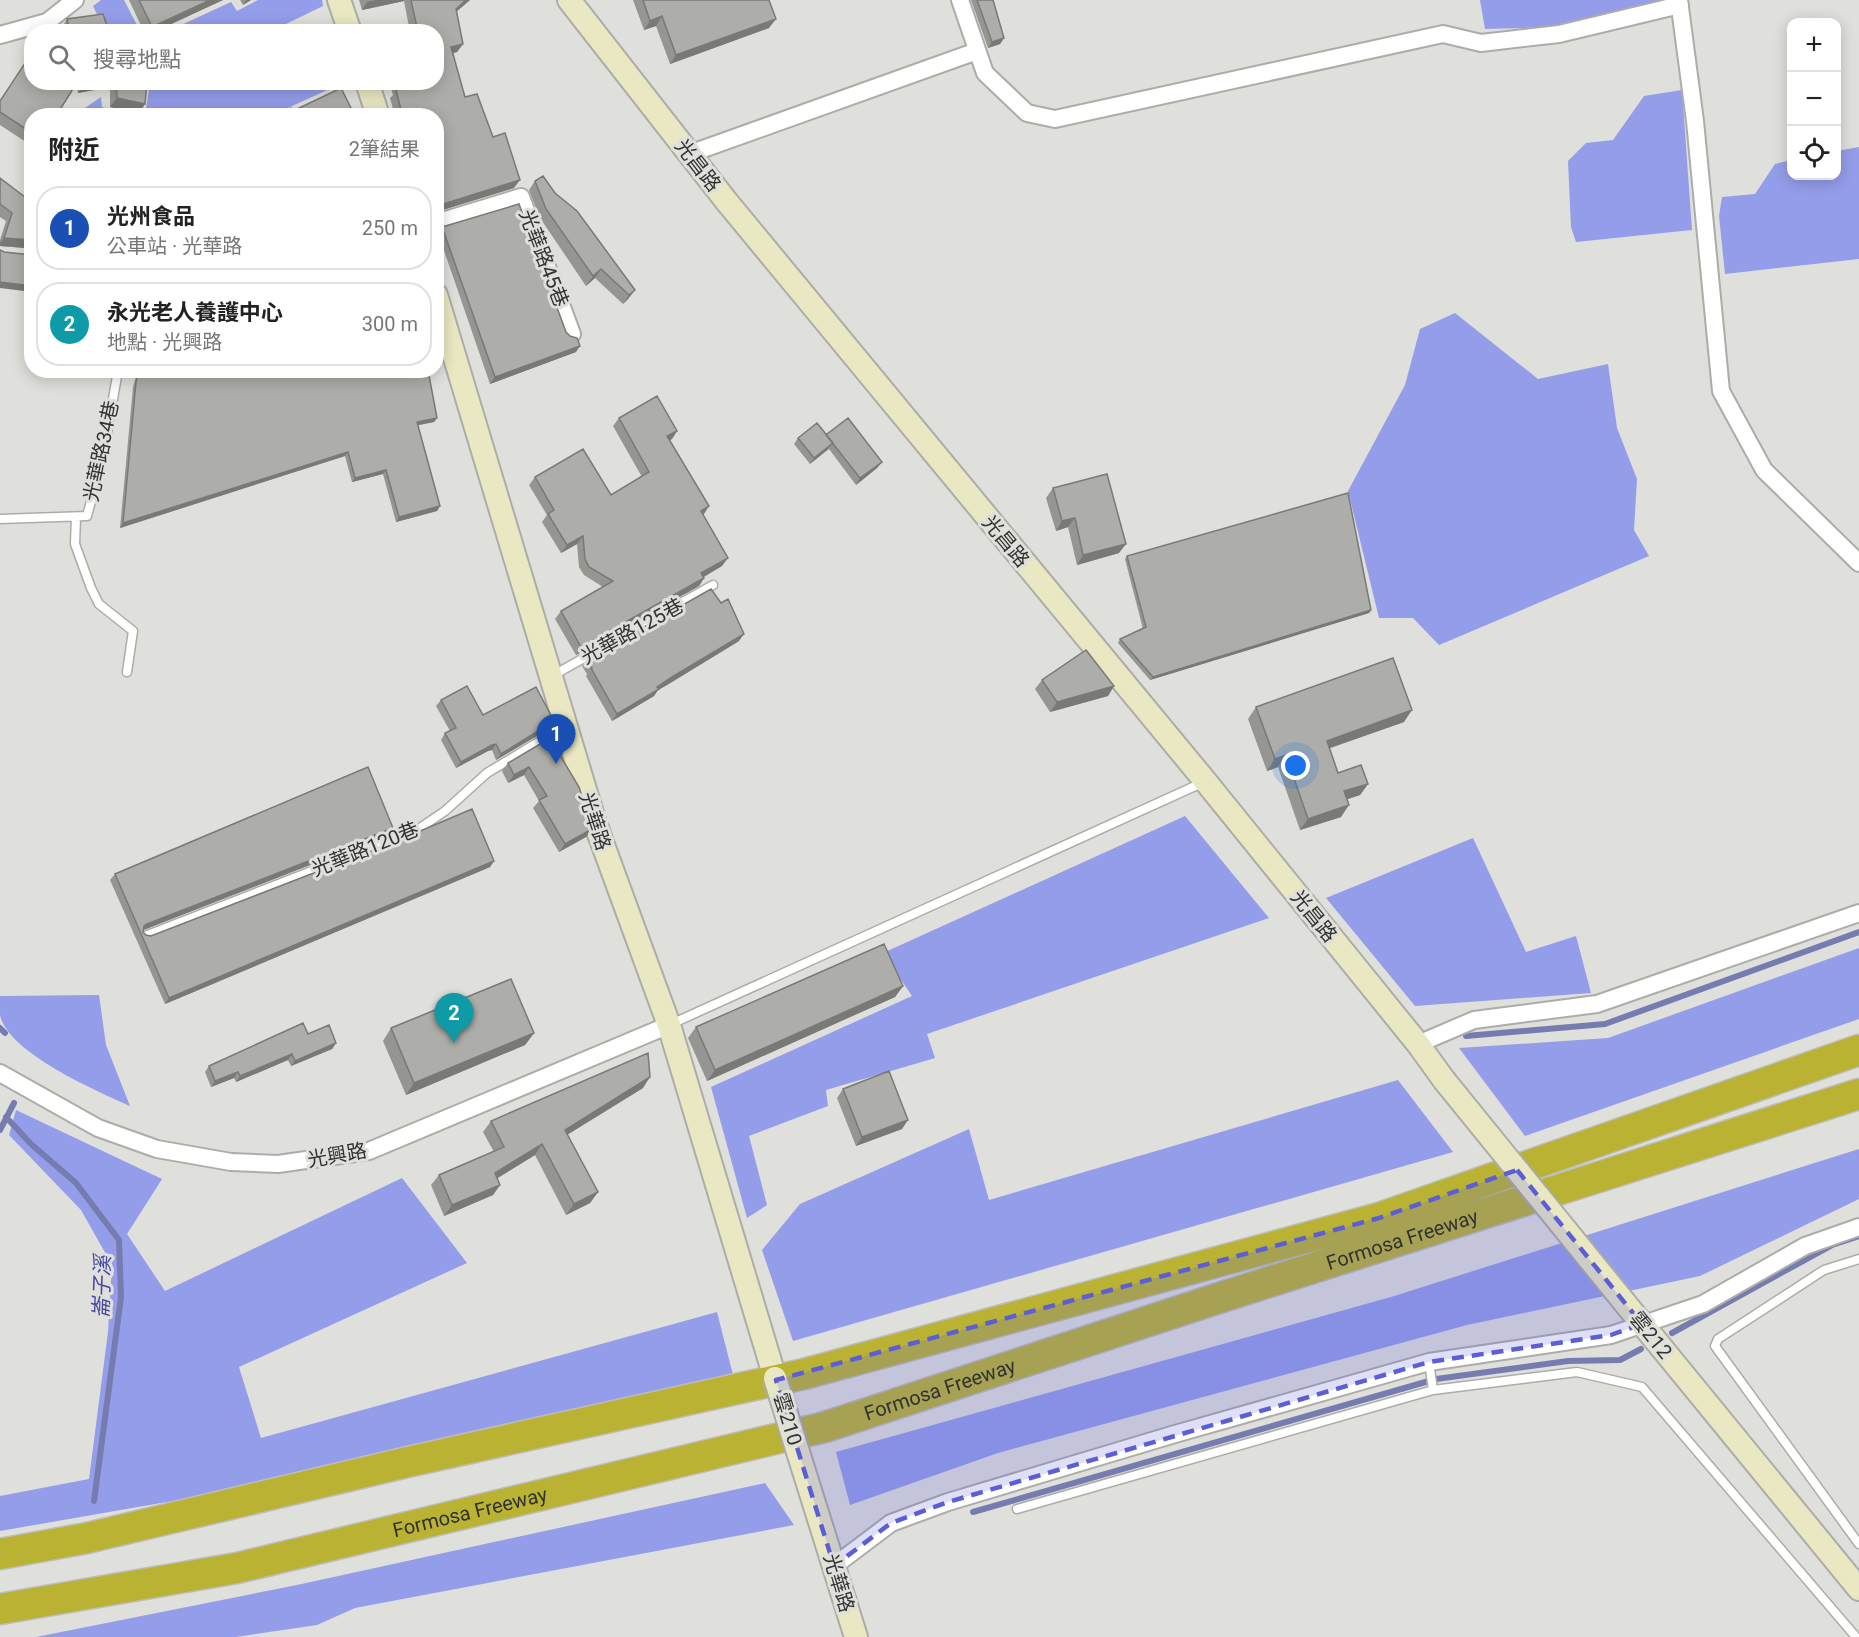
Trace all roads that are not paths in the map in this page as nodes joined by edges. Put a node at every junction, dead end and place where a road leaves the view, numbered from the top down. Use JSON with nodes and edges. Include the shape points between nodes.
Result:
{"nodes":[{"id":1,"x":75,"y":0,"type":"edge"},
{"id":2,"x":339,"y":0,"type":"edge"},
{"id":3,"x":569,"y":0,"type":"edge"},
{"id":4,"x":960,"y":0,"type":"edge"},
{"id":5,"x":1680,"y":2,"type":"edge"},
{"id":6,"x":40,"y":24,"type":"edge"},
{"id":7,"x":347,"y":24,"type":"edge"},
{"id":8,"x":24,"y":28,"type":"edge"},
{"id":9,"x":0,"y":35,"type":"edge"},
{"id":10,"x":978,"y":51,"type":"junction"},
{"id":11,"x":370,"y":90,"type":"edge"},
{"id":12,"x":375,"y":108,"type":"edge"},
{"id":13,"x":689,"y":154,"type":"junction"},
{"id":14,"x":444,"y":221,"type":"edge"},
{"id":15,"x":444,"y":322,"type":"edge"},
{"id":16,"x":572,"y":334,"type":"edge"},
{"id":17,"x":117,"y":378,"type":"edge"},
{"id":18,"x":76,"y":517,"type":"junction"},
{"id":19,"x":0,"y":519,"type":"edge"},
{"id":20,"x":1859,"y":563,"type":"edge"},
{"id":21,"x":713,"y":585,"type":"dead end"},
{"id":22,"x":127,"y":672,"type":"dead end"},
{"id":23,"x":551,"y":676,"type":"junction"},
{"id":24,"x":566,"y":726,"type":"junction"},
{"id":25,"x":1206,"y":782,"type":"junction"},
{"id":26,"x":1859,"y":913,"type":"edge"},
{"id":27,"x":145,"y":936,"type":"edge"},
{"id":28,"x":669,"y":1025,"type":"junction"},
{"id":29,"x":1418,"y":1044,"type":"junction"},
{"id":30,"x":1859,"y":1050,"type":"edge"},
{"id":31,"x":0,"y":1073,"type":"edge"},
{"id":32,"x":1444,"y":1080,"type":"joint"},
{"id":33,"x":1859,"y":1094,"type":"edge"},
{"id":34,"x":1859,"y":1227,"type":"edge"},
{"id":35,"x":1859,"y":1259,"type":"edge"},
{"id":36,"x":754,"y":1309,"type":"joint"},
{"id":37,"x":1642,"y":1324,"type":"junction"},
{"id":38,"x":1429,"y":1362,"type":"junction"},
{"id":39,"x":1433,"y":1390,"type":"junction"},
{"id":40,"x":1017,"y":1509,"type":"dead end"},
{"id":41,"x":822,"y":1529,"type":"joint"},
{"id":42,"x":1859,"y":1544,"type":"edge"},
{"id":43,"x":0,"y":1554,"type":"edge"},
{"id":44,"x":834,"y":1566,"type":"junction"},
{"id":45,"x":1859,"y":1588,"type":"edge"},
{"id":46,"x":0,"y":1609,"type":"edge"},
{"id":47,"x":856,"y":1637,"type":"edge"},
{"id":48,"x":1856,"y":1637,"type":"edge"}],
"edges":[{"from":1,"to":6,"type":"street"},
{"from":2,"to":7,"type":"street"},
{"from":3,"to":13,"type":"street","name":"光昌路","number":"雲212"},
{"from":4,"to":10,"type":"street"},
{"from":5,"to":10,"type":"street","via":[[1559,34],[1481,43],[1443,34],[1054,119],[1027,113],[985,73]]},
{"from":5,"to":20,"type":"street","via":[[1720,392],[1764,470]]},
{"from":8,"to":9,"type":"street"},
{"from":10,"to":13,"type":"street"},
{"from":11,"to":12,"type":"street"},
{"from":13,"to":25,"type":"street","name":"光昌路","number":"雲212"},
{"from":14,"to":16,"type":"street","name":"光華路45巷","via":[[521,197]]},
{"from":15,"to":23,"type":"street","name":"光華路","number":"雲210"},
{"from":17,"to":18,"type":"lane","name":"光華路34巷","via":[[103,456],[87,516]]},
{"from":18,"to":19,"type":"lane","name":"光華路34巷"},
{"from":18,"to":22,"type":"lane","via":[[75,544],[91,588],[99,603],[133,632]]},
{"from":21,"to":23,"type":"lane","name":"光華路125巷"},
{"from":23,"to":24,"type":"street","name":"光華路","number":"雲210"},
{"from":24,"to":27,"type":"lane","name":"光華路120巷","via":[[487,773],[417,830]]},
{"from":24,"to":28,"type":"street","name":"光華路","number":"雲210","via":[[595,823]]},
{"from":25,"to":28,"type":"lane"},
{"from":25,"to":29,"type":"street","name":"光昌路","number":"雲212"},
{"from":26,"to":29,"type":"street","via":[[1597,1004],[1474,1020]]},
{"from":28,"to":31,"type":"street","name":"光興路","via":[[369,1151],[278,1164],[231,1162],[158,1149],[98,1128]]},
{"from":28,"to":36,"type":"street","name":"光華路","number":"雲210"},
{"from":29,"to":32,"type":"street","name":"光昌路","number":"雲212"},
{"from":30,"to":43,"type":"highway","name":"Formosa Freeway","via":[[1356,1225],[804,1374],[87,1538]]},
{"from":32,"to":37,"type":"street","name":"雲212","number":"雲212","bridge":true},
{"from":33,"to":46,"type":"highway","name":"Formosa Freeway","via":[[825,1427],[237,1568]]},
{"from":34,"to":37,"type":"street","via":[[1805,1246],[1703,1304]]},
{"from":35,"to":42,"type":"lane","via":[[1824,1270],[1718,1339],[1715,1346]]},
{"from":36,"to":41,"type":"street","name":"雲210","number":"雲210","bridge":true},
{"from":37,"to":38,"type":"street","via":[[1611,1335]]},
{"from":37,"to":45,"type":"street","name":"雲212","number":"雲212"},
{"from":38,"to":39,"type":"lane"},
{"from":38,"to":44,"type":"street","via":[[948,1502],[891,1523]]},
{"from":39,"to":40,"type":"lane"},
{"from":39,"to":48,"type":"lane","via":[[1577,1372],[1642,1386]]},
{"from":41,"to":44,"type":"street","name":"光華路","number":"雲210"},
{"from":44,"to":47,"type":"street","name":"光華路","number":"雲210"}]}
